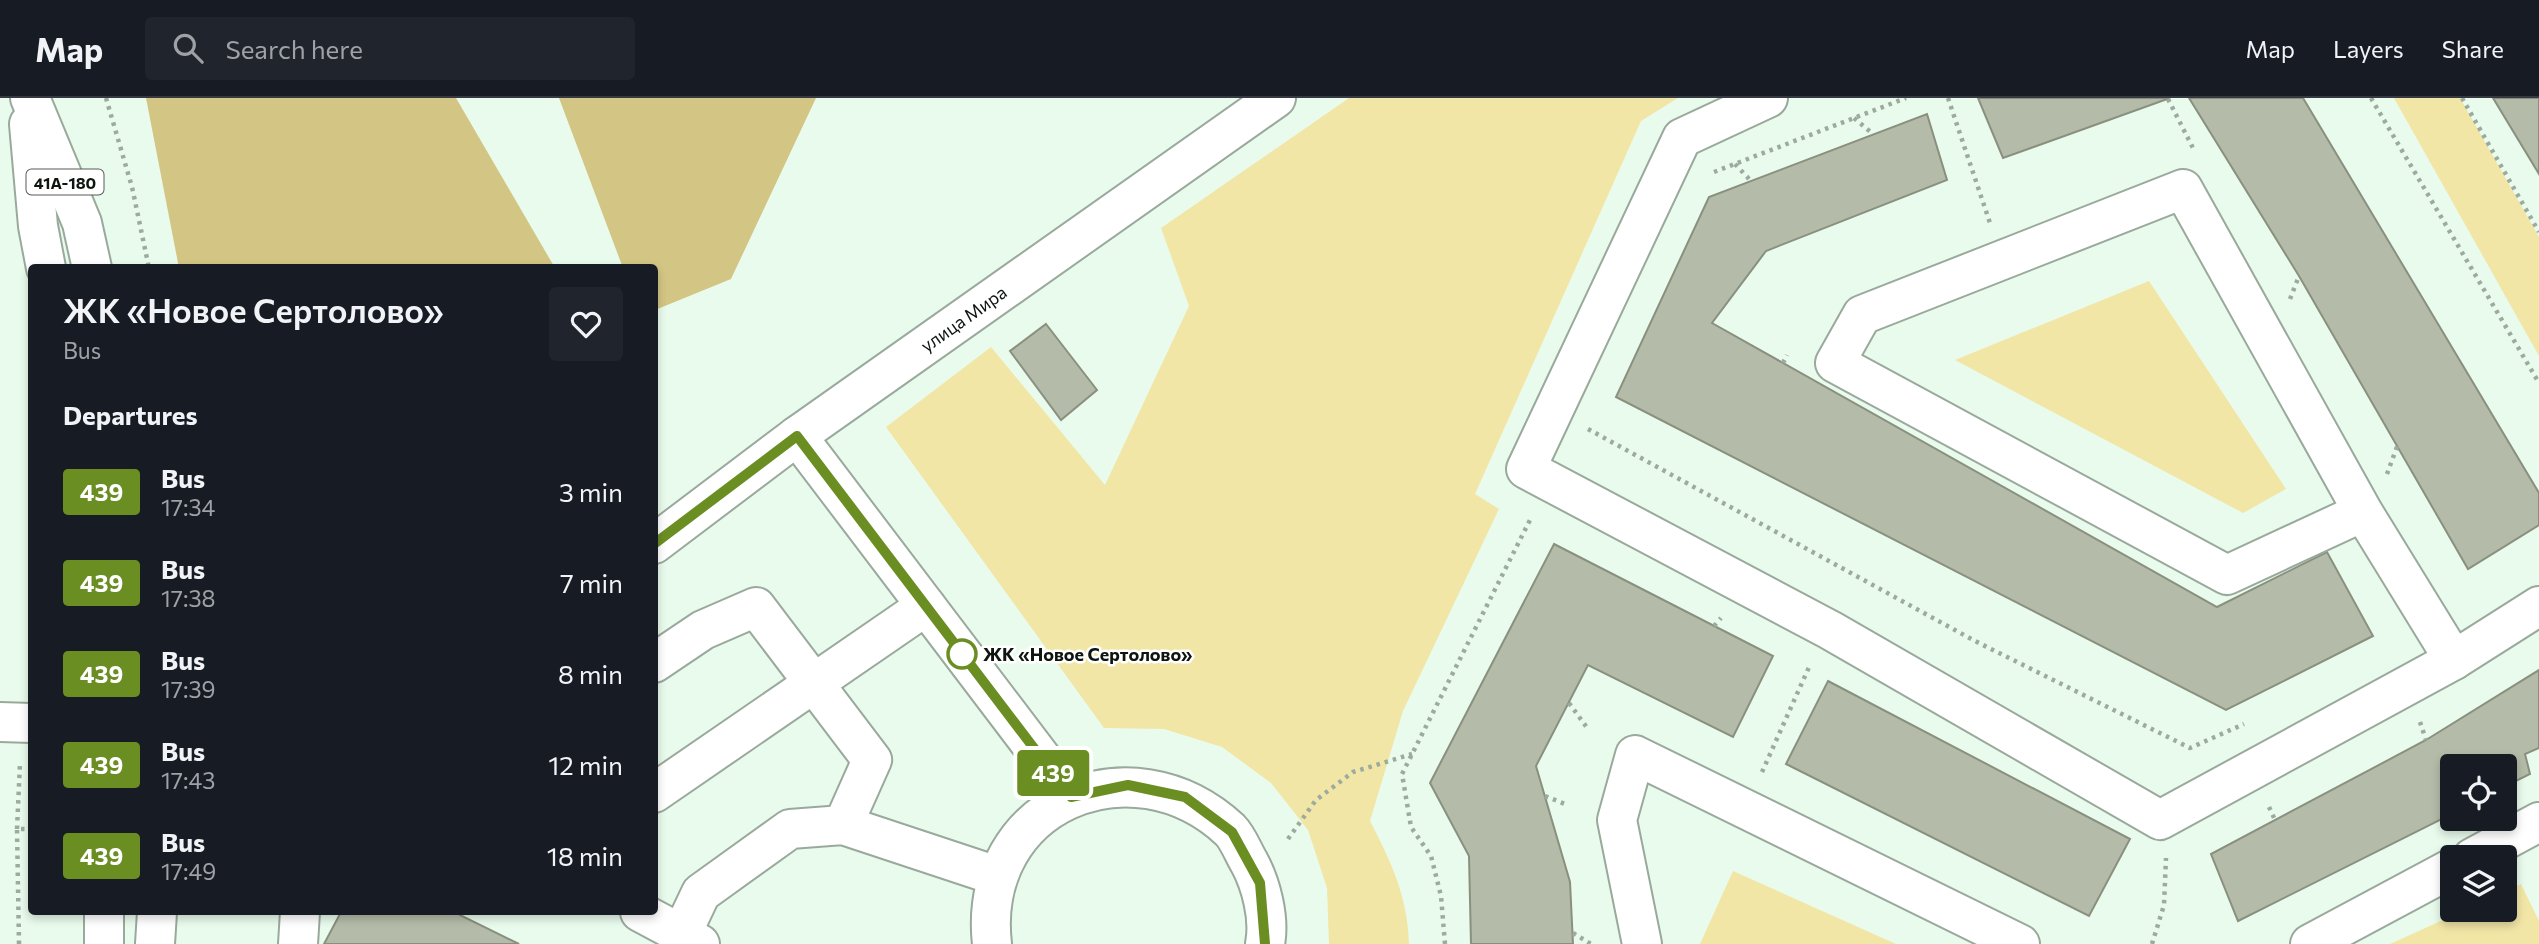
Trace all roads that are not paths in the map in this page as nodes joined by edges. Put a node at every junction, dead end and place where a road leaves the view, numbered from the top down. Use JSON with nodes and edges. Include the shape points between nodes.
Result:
{"nodes":[{"id":1,"x":28,"y":98,"type":"edge"},
{"id":2,"x":1276,"y":98,"type":"edge"},
{"id":3,"x":1768,"y":98,"type":"edge"},
{"id":4,"x":45,"y":264,"type":"edge"},
{"id":5,"x":91,"y":264,"type":"edge"},
{"id":6,"x":797,"y":436,"type":"junction"},
{"id":7,"x":2363,"y":512,"type":"junction"},
{"id":8,"x":658,"y":541,"type":"edge"},
{"id":9,"x":926,"y":606,"type":"junction"},
{"id":10,"x":2539,"y":606,"type":"edge"},
{"id":11,"x":658,"y":660,"type":"edge"},
{"id":12,"x":2454,"y":660,"type":"junction"},
{"id":13,"x":813,"y":682,"type":"junction"},
{"id":14,"x":658,"y":790,"type":"edge"},
{"id":15,"x":1071,"y":797,"type":"junction"},
{"id":16,"x":2539,"y":822,"type":"edge"},
{"id":17,"x":843,"y":825,"type":"junction"},
{"id":18,"x":2496,"y":845,"type":"edge"},
{"id":19,"x":2440,"y":874,"type":"edge"},
{"id":20,"x":997,"y":876,"type":"junction"},
{"id":21,"x":104,"y":915,"type":"edge"},
{"id":22,"x":157,"y":915,"type":"edge"},
{"id":23,"x":300,"y":915,"type":"edge"},
{"id":24,"x":646,"y":915,"type":"edge"},
{"id":25,"x":691,"y":939,"type":"edge"},
{"id":26,"x":104,"y":944,"type":"edge"},
{"id":27,"x":155,"y":944,"type":"edge"},
{"id":28,"x":298,"y":944,"type":"edge"},
{"id":29,"x":992,"y":944,"type":"edge"},
{"id":30,"x":1265,"y":944,"type":"edge"},
{"id":31,"x":1642,"y":944,"type":"edge"},
{"id":32,"x":2020,"y":944,"type":"edge"},
{"id":33,"x":2309,"y":944,"type":"edge"}],
"edges":[{"from":1,"to":4,"type":"street","number":"41А-180"},
{"from":1,"to":5,"type":"street","number":"41А-180","via":[[82,223]]},
{"from":2,"to":6,"type":"street","name":"улица Мира"},
{"from":3,"to":12,"type":"street","via":[[1682,138],[1526,470],[1830,630],[2160,820]]},
{"from":6,"to":8,"type":"street","name":"улица Мира"},
{"from":6,"to":9,"type":"street"},
{"from":7,"to":7,"type":"street","via":[[2183,189],[1862,315],[1835,363],[2227,575]]},
{"from":7,"to":12,"type":"street"},
{"from":9,"to":13,"type":"street"},
{"from":9,"to":15,"type":"street"},
{"from":10,"to":12,"type":"street"},
{"from":11,"to":13,"type":"street","via":[[703,629],[756,607]]},
{"from":13,"to":14,"type":"street"},
{"from":13,"to":17,"type":"street","via":[[872,760]]},
{"from":15,"to":20,"type":"street","via":[[1040,816],[1014,844]]},
{"from":15,"to":30,"type":"street","via":[[1128,785],[1185,797],[1232,832],[1260,883]]},
{"from":16,"to":18,"type":"street"},
{"from":17,"to":20,"type":"street"},
{"from":17,"to":25,"type":"street","via":[[790,829],[701,893]]},
{"from":19,"to":33,"type":"street"},
{"from":20,"to":29,"type":"street","via":[[989,919]]},
{"from":21,"to":26,"type":"street"},
{"from":22,"to":27,"type":"street"},
{"from":23,"to":28,"type":"street"},
{"from":24,"to":25,"type":"street"},
{"from":31,"to":32,"type":"street","via":[[1618,820],[1635,755]]}]}
